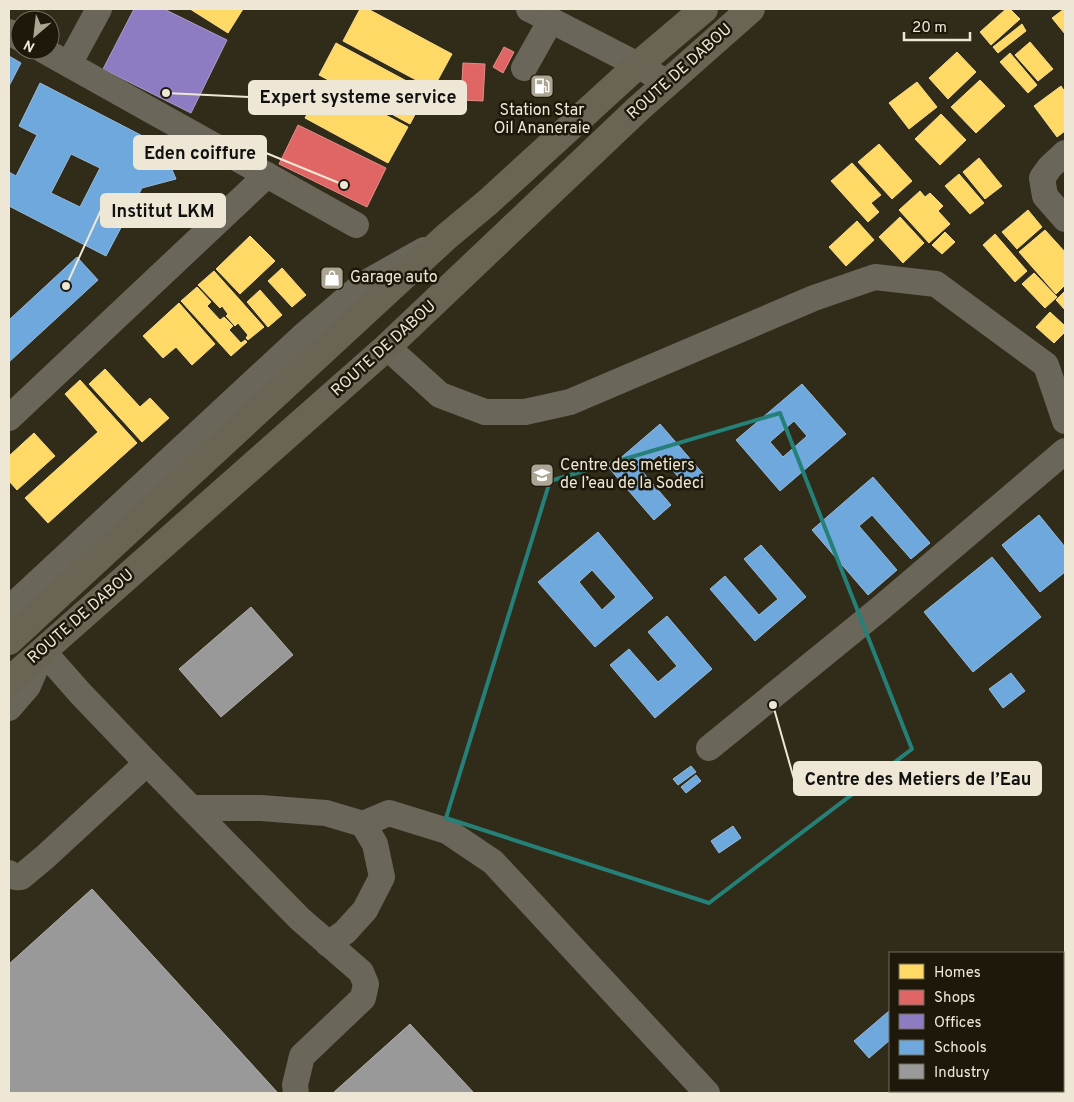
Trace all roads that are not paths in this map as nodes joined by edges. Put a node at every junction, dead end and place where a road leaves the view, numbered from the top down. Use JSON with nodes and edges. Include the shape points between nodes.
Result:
{"nodes":[{"id":1,"x":99,"y":9,"type":"edge"},
{"id":2,"x":704,"y":9,"type":"edge"},
{"id":3,"x":751,"y":9,"type":"edge"},
{"id":4,"x":540,"y":15,"type":"edge"},
{"id":5,"x":60,"y":59,"type":"edge"},
{"id":6,"x":69,"y":64,"type":"junction"},
{"id":7,"x":638,"y":65,"type":"junction"},
{"id":8,"x":524,"y":68,"type":"dead end"},
{"id":9,"x":667,"y":83,"type":"junction"},
{"id":10,"x":1065,"y":153,"type":"edge"},
{"id":11,"x":267,"y":176,"type":"junction"},
{"id":12,"x":1065,"y":219,"type":"edge"},
{"id":13,"x":356,"y":225,"type":"dead end"},
{"id":14,"x":446,"y":237,"type":"junction"},
{"id":15,"x":387,"y":347,"type":"junction"},
{"id":16,"x":9,"y":418,"type":"edge"},
{"id":17,"x":1065,"y":421,"type":"edge"},
{"id":18,"x":1065,"y":451,"type":"edge"},
{"id":19,"x":9,"y":609,"type":"edge"},
{"id":20,"x":9,"y":642,"type":"edge"},
{"id":21,"x":43,"y":651,"type":"junction"},
{"id":22,"x":9,"y":681,"type":"edge"},
{"id":23,"x":9,"y":708,"type":"edge"},
{"id":24,"x":709,"y":748,"type":"dead end"},
{"id":25,"x":146,"y":763,"type":"junction"},
{"id":26,"x":192,"y":808,"type":"junction"},
{"id":27,"x":362,"y":824,"type":"junction"},
{"id":28,"x":9,"y":873,"type":"edge"},
{"id":29,"x":328,"y":944,"type":"junction"},
{"id":30,"x":296,"y":1093,"type":"edge"},
{"id":31,"x":707,"y":1093,"type":"edge"}],
"edges":[{"from":1,"to":6,"type":"street"},
{"from":2,"to":7,"type":"main road","name":"ROUTE DE DABOU"},
{"from":3,"to":9,"type":"main road","name":"ROUTE DE DABOU"},
{"from":4,"to":7,"type":"street","name":"ROUTE DE DABOU"},
{"from":4,"to":8,"type":"street"},
{"from":5,"to":6,"type":"street"},
{"from":6,"to":11,"type":"street"},
{"from":7,"to":9,"type":"street"},
{"from":7,"to":14,"type":"main road","name":"ROUTE DE DABOU"},
{"from":9,"to":15,"type":"main road","name":"ROUTE DE DABOU"},
{"from":10,"to":12,"type":"street","via":[[1042,178],[1045,196]]},
{"from":11,"to":13,"type":"street"},
{"from":11,"to":16,"type":"street"},
{"from":14,"to":19,"type":"street","via":[[362,285]]},
{"from":14,"to":20,"type":"main road","name":"ROUTE DE DABOU"},
{"from":15,"to":17,"type":"street","via":[[440,395],[485,412],[524,412],[570,402],[814,298],[874,278],[936,284],[1046,365]]},
{"from":15,"to":21,"type":"main road","name":"ROUTE DE DABOU"},
{"from":18,"to":24,"type":"street","via":[[882,607]]},
{"from":21,"to":22,"type":"main road","name":"ROUTE DE DABOU"},
{"from":21,"to":23,"type":"street","via":[[28,686]]},
{"from":21,"to":25,"type":"street"},
{"from":25,"to":26,"type":"street"},
{"from":25,"to":28,"type":"street","via":[[21,877],[16,878]]},
{"from":26,"to":27,"type":"street","via":[[261,808],[326,813]]},
{"from":26,"to":29,"type":"street"},
{"from":27,"to":29,"type":"street","via":[[375,844],[382,877],[365,910],[345,932]]},
{"from":27,"to":31,"type":"street","via":[[389,813],[447,831],[492,862]]},
{"from":29,"to":30,"type":"street","via":[[361,972],[366,984],[362,998],[302,1056]]}]}
